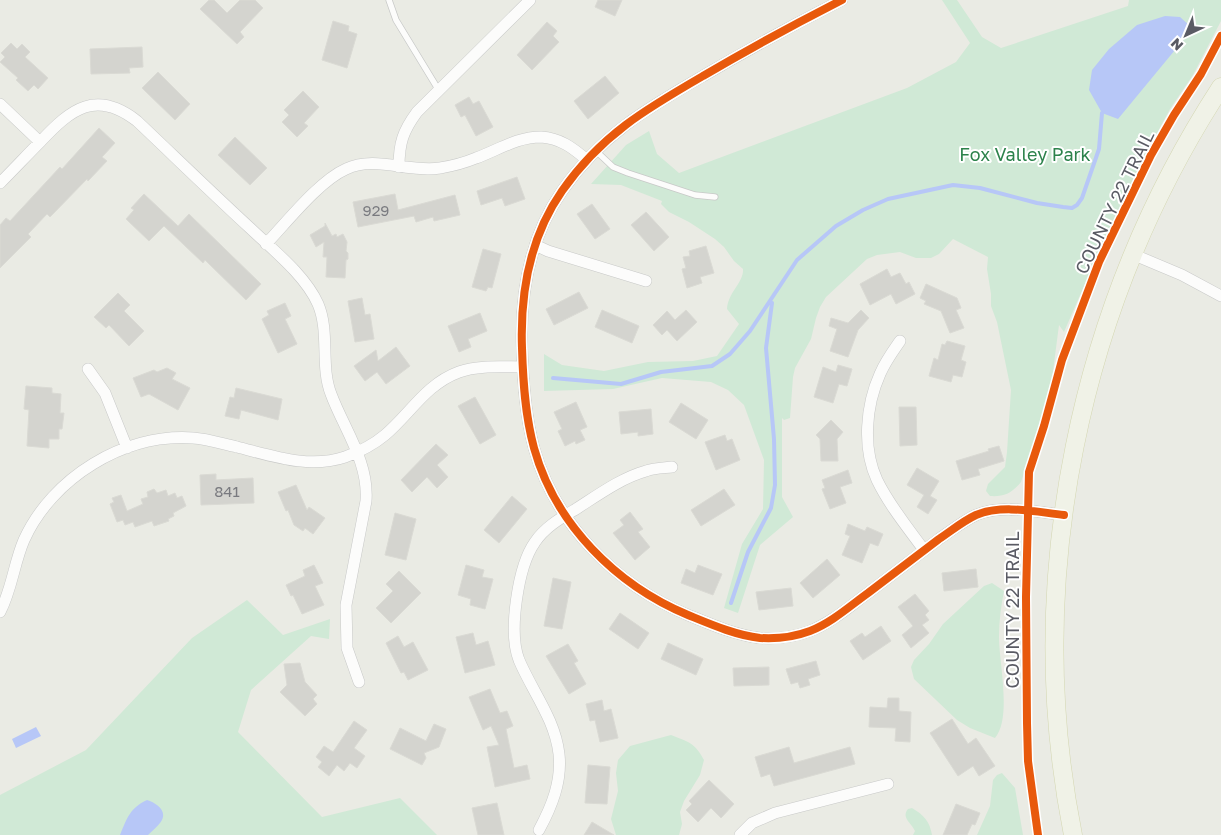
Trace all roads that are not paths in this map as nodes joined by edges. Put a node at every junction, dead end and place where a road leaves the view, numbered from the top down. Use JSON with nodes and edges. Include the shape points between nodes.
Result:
{"nodes":[{"id":1,"x":389,"y":0,"type":"edge"},
{"id":2,"x":530,"y":0,"type":"edge"},
{"id":3,"x":842,"y":0,"type":"edge"},
{"id":4,"x":1221,"y":87,"type":"edge"},
{"id":5,"x":438,"y":89,"type":"junction"},
{"id":6,"x":0,"y":104,"type":"edge"},
{"id":7,"x":40,"y":142,"type":"junction"},
{"id":8,"x":596,"y":151,"type":"junction"},
{"id":9,"x":587,"y":160,"type":"junction"},
{"id":10,"x":399,"y":166,"type":"junction"},
{"id":11,"x":0,"y":183,"type":"edge"},
{"id":12,"x":715,"y":197,"type":"dead end"},
{"id":13,"x":266,"y":244,"type":"junction"},
{"id":14,"x":535,"y":244,"type":"junction"},
{"id":15,"x":1132,"y":254,"type":"junction"},
{"id":16,"x":646,"y":282,"type":"dead end"},
{"id":17,"x":1221,"y":296,"type":"edge"},
{"id":18,"x":900,"y":341,"type":"dead end"},
{"id":19,"x":523,"y":367,"type":"junction"},
{"id":20,"x":88,"y":369,"type":"dead end"},
{"id":21,"x":127,"y":448,"type":"junction"},
{"id":22,"x":357,"y":452,"type":"junction"},
{"id":23,"x":672,"y":467,"type":"dead end"},
{"id":24,"x":1064,"y":515,"type":"junction"},
{"id":25,"x":566,"y":516,"type":"junction"},
{"id":26,"x":924,"y":550,"type":"junction"},
{"id":27,"x":0,"y":612,"type":"edge"},
{"id":28,"x":359,"y":682,"type":"dead end"},
{"id":29,"x":888,"y":784,"type":"dead end"},
{"id":30,"x":539,"y":830,"type":"dead end"},
{"id":31,"x":740,"y":835,"type":"edge"},
{"id":32,"x":1073,"y":835,"type":"edge"}],
"edges":[{"from":1,"to":5,"type":"lane","via":[[400,26]]},
{"from":2,"to":5,"type":"street"},
{"from":3,"to":8,"type":"street","via":[[749,49],[645,110]]},
{"from":4,"to":15,"type":"main road","via":[[1174,168]]},
{"from":5,"to":10,"type":"street","via":[[405,130]]},
{"from":6,"to":7,"type":"street"},
{"from":7,"to":11,"type":"street"},
{"from":7,"to":13,"type":"street","via":[[58,122],[76,109],[97,105],[118,109],[137,121]]},
{"from":8,"to":9,"type":"street"},
{"from":8,"to":12,"type":"lane","via":[[613,167],[628,173],[695,195]]},
{"from":9,"to":10,"type":"street","via":[[559,141],[543,137],[510,143],[450,166],[424,169]]},
{"from":9,"to":14,"type":"street","via":[[552,207]]},
{"from":10,"to":13,"type":"street","via":[[361,164],[337,173]]},
{"from":13,"to":22,"type":"street","via":[[308,287],[317,303],[322,320],[328,388]]},
{"from":14,"to":16,"type":"street"},
{"from":14,"to":19,"type":"street","via":[[523,294]]},
{"from":15,"to":17,"type":"street"},
{"from":15,"to":24,"type":"main road","via":[[1091,378],[1073,456]]},
{"from":18,"to":26,"type":"street","via":[[883,368],[873,395],[868,430],[870,457],[884,493]]},
{"from":19,"to":22,"type":"street","via":[[466,369],[451,375],[435,384],[383,437]]},
{"from":19,"to":25,"type":"street","via":[[533,446],[548,485]]},
{"from":20,"to":21,"type":"street","via":[[105,393]]},
{"from":21,"to":22,"type":"street","via":[[157,440],[193,438],[302,462],[330,461]]},
{"from":21,"to":27,"type":"street","via":[[78,474],[42,511],[22,545]]},
{"from":22,"to":28,"type":"street","via":[[367,483],[367,494],[347,592],[346,635],[348,654]]},
{"from":23,"to":25,"type":"street","via":[[628,477]]},
{"from":24,"to":26,"type":"street","via":[[1004,510],[984,513],[968,519]]},
{"from":24,"to":32,"type":"main road","via":[[1058,571],[1055,661],[1061,752]]},
{"from":25,"to":26,"type":"street","via":[[600,557],[654,599],[733,632],[765,638],[799,634],[823,624]]},
{"from":25,"to":30,"type":"street","via":[[546,530],[531,549],[514,619],[518,657],[551,723],[559,755],[554,798]]},
{"from":29,"to":31,"type":"street","via":[[775,813],[752,823]]}]}
